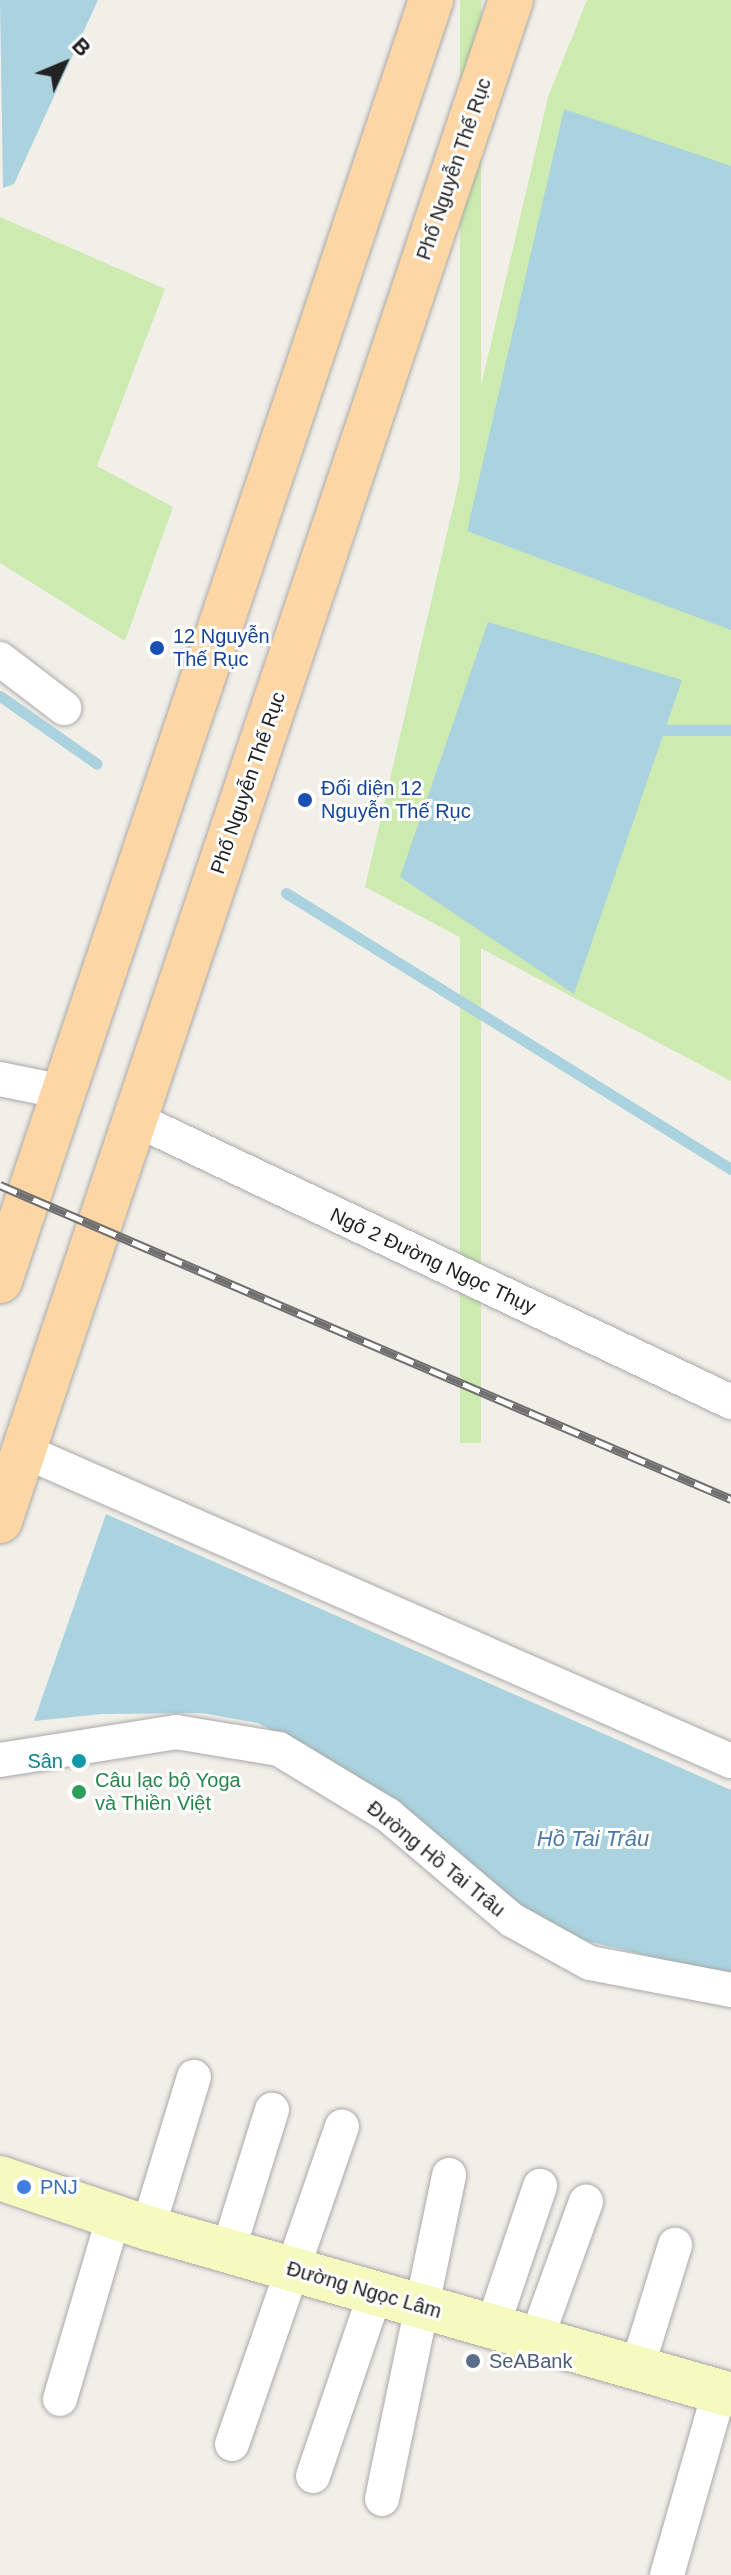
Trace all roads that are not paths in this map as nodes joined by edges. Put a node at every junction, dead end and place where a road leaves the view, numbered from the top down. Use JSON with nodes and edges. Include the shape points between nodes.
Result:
{"nodes":[{"id":1,"x":431,"y":0,"type":"edge"},
{"id":2,"x":511,"y":0,"type":"edge"},
{"id":3,"x":0,"y":659,"type":"edge"},
{"id":4,"x":64,"y":708,"type":"dead end"},
{"id":5,"x":0,"y":1079,"type":"edge"},
{"id":6,"x":64,"y":1092,"type":"junction"},
{"id":7,"x":135,"y":1119,"type":"junction"},
{"id":8,"x":0,"y":1281,"type":"edge"},
{"id":9,"x":731,"y":1402,"type":"edge"},
{"id":10,"x":24,"y":1451,"type":"junction"},
{"id":11,"x":0,"y":1521,"type":"edge"},
{"id":12,"x":0,"y":1760,"type":"edge"},
{"id":13,"x":731,"y":1761,"type":"edge"},
{"id":14,"x":731,"y":1990,"type":"edge"},
{"id":15,"x":194,"y":2077,"type":"dead end"},
{"id":16,"x":272,"y":2110,"type":"dead end"},
{"id":17,"x":342,"y":2127,"type":"dead end"},
{"id":18,"x":449,"y":2175,"type":"dead end"},
{"id":19,"x":0,"y":2178,"type":"edge"},
{"id":20,"x":540,"y":2186,"type":"dead end"},
{"id":21,"x":586,"y":2202,"type":"dead end"},
{"id":22,"x":131,"y":2222,"type":"junction"},
{"id":23,"x":675,"y":2245,"type":"dead end"},
{"id":24,"x":228,"y":2251,"type":"junction"},
{"id":25,"x":294,"y":2270,"type":"junction"},
{"id":26,"x":375,"y":2294,"type":"junction"},
{"id":27,"x":421,"y":2306,"type":"junction"},
{"id":28,"x":493,"y":2325,"type":"junction"},
{"id":29,"x":537,"y":2337,"type":"junction"},
{"id":30,"x":637,"y":2368,"type":"junction"},
{"id":31,"x":725,"y":2394,"type":"edge"},
{"id":32,"x":60,"y":2399,"type":"dead end"},
{"id":33,"x":232,"y":2444,"type":"dead end"},
{"id":34,"x":313,"y":2476,"type":"dead end"},
{"id":35,"x":382,"y":2499,"type":"dead end"},
{"id":36,"x":667,"y":2575,"type":"edge"}],
"edges":[{"from":1,"to":6,"type":"main road"},
{"from":2,"to":7,"type":"main road","name":"Phố Nguyễn Thế Rục"},
{"from":3,"to":4,"type":"street"},
{"from":5,"to":6,"type":"street"},
{"from":6,"to":8,"type":"main road"},
{"from":7,"to":9,"type":"street","name":"Ngõ 2 Đường Ngọc Thụy"},
{"from":7,"to":10,"type":"main road","name":"Phố Nguyễn Thế Rục"},
{"from":10,"to":11,"type":"main road","name":"Phố Nguyễn Thế Rục"},
{"from":10,"to":13,"type":"street"},
{"from":12,"to":14,"type":"street","name":"Đường Hồ Tai Trâu","via":[[176,1732],[279,1749],[388,1815],[512,1920],[590,1963]]},
{"from":15,"to":22,"type":"street"},
{"from":16,"to":24,"type":"street"},
{"from":17,"to":25,"type":"street"},
{"from":18,"to":27,"type":"street"},
{"from":19,"to":22,"type":"main road","name":"Đường Ngọc Lâm"},
{"from":20,"to":28,"type":"street"},
{"from":21,"to":29,"type":"street"},
{"from":22,"to":24,"type":"main road","name":"Đường Ngọc Lâm"},
{"from":22,"to":32,"type":"street"},
{"from":23,"to":30,"type":"street"},
{"from":24,"to":25,"type":"main road","name":"Đường Ngọc Lâm"},
{"from":25,"to":26,"type":"main road","name":"Đường Ngọc Lâm"},
{"from":25,"to":33,"type":"street"},
{"from":26,"to":27,"type":"main road","name":"Đường Ngọc Lâm"},
{"from":26,"to":34,"type":"street"},
{"from":27,"to":28,"type":"main road","name":"Đường Ngọc Lâm"},
{"from":27,"to":35,"type":"street"},
{"from":28,"to":29,"type":"main road","name":"Đường Ngọc Lâm"},
{"from":29,"to":30,"type":"main road","name":"Đường Ngọc Lâm"},
{"from":30,"to":31,"type":"main road","name":"Đường Ngọc Lâm"},
{"from":31,"to":36,"type":"street"}]}
